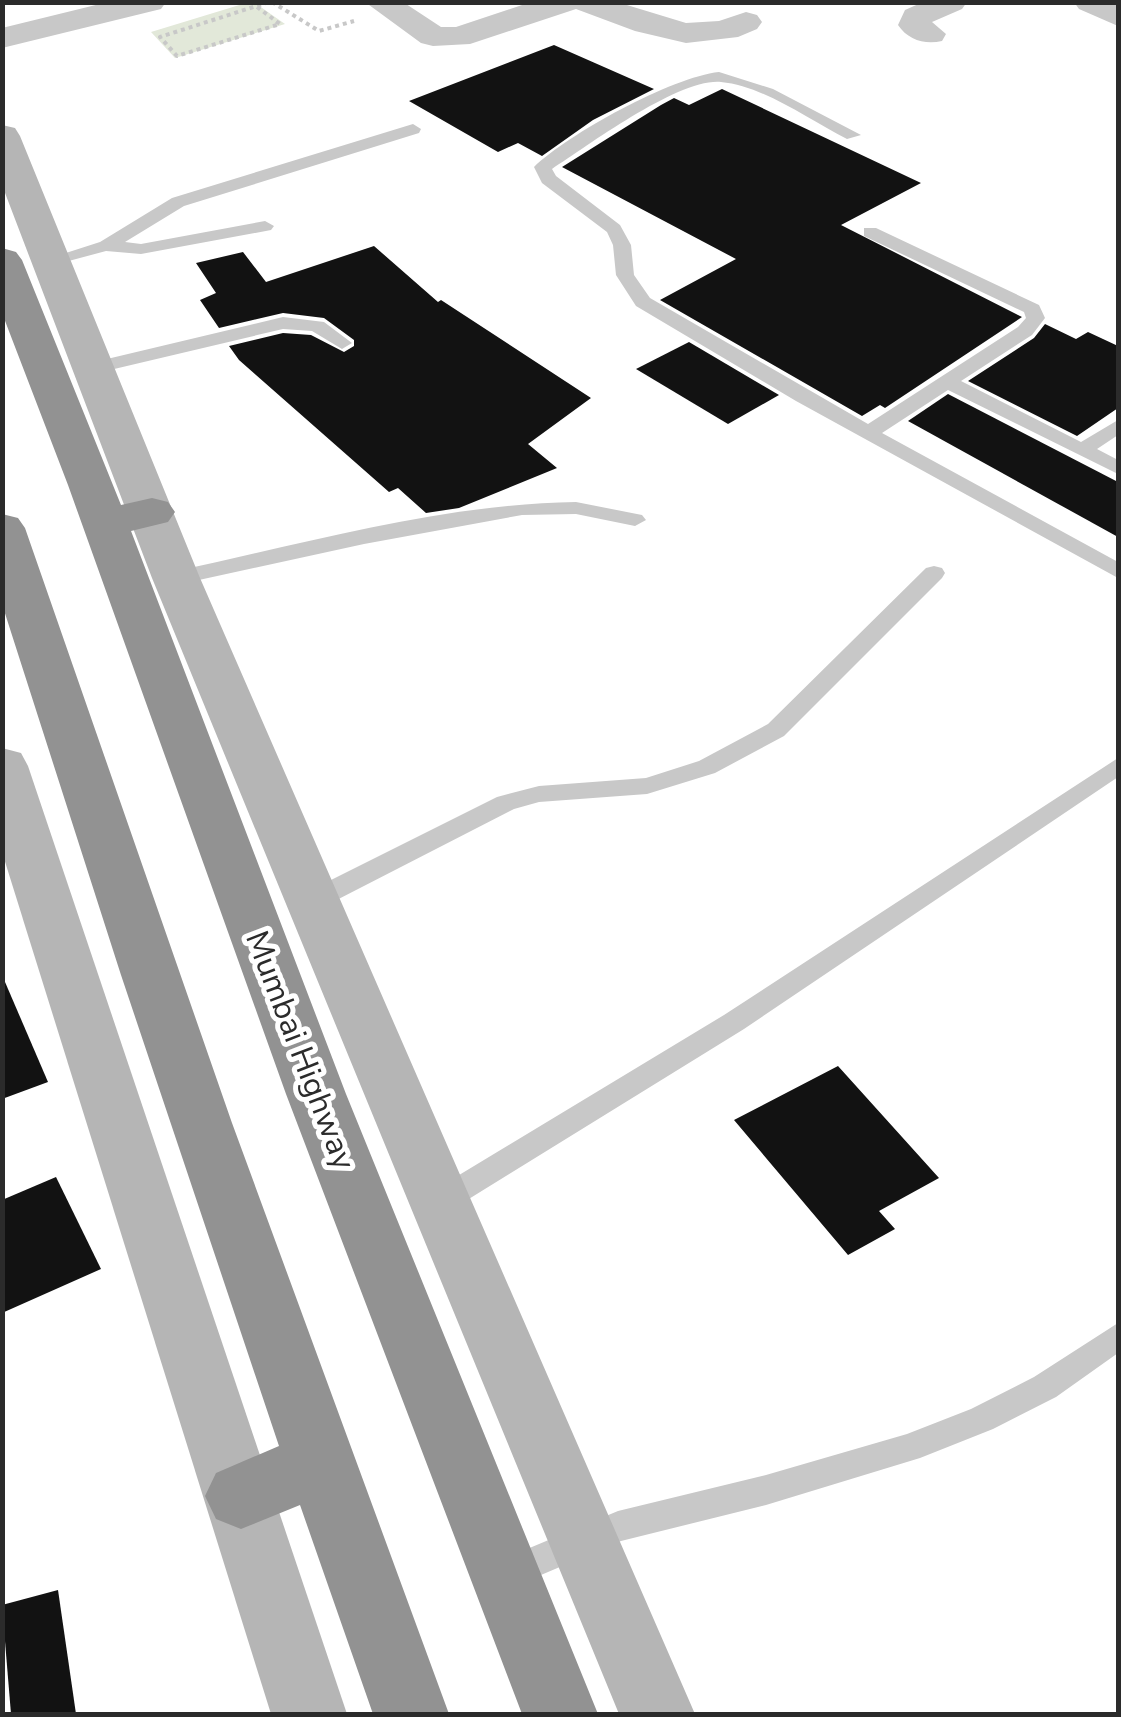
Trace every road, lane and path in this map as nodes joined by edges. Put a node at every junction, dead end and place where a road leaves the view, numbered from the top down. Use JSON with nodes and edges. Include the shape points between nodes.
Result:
{"nodes":[{"id":1,"x":126,"y":2,"type":"edge"},
{"id":2,"x":150,"y":2,"type":"edge"},
{"id":3,"x":270,"y":2,"type":"edge"},
{"id":4,"x":565,"y":2,"type":"edge"},
{"id":5,"x":588,"y":2,"type":"edge"},
{"id":6,"x":707,"y":2,"type":"edge"},
{"id":7,"x":951,"y":2,"type":"edge"},
{"id":8,"x":1090,"y":2,"type":"edge"},
{"id":9,"x":257,"y":7,"type":"junction"},
{"id":10,"x":368,"y":12,"type":"edge"},
{"id":11,"x":1118,"y":16,"type":"edge"},
{"id":12,"x":930,"y":34,"type":"dead end"},
{"id":13,"x":2,"y":36,"type":"edge"},
{"id":14,"x":413,"y":129,"type":"dead end"},
{"id":15,"x":852,"y":135,"type":"dead end"},
{"id":16,"x":2,"y":136,"type":"edge"},
{"id":17,"x":265,"y":226,"type":"dead end"},
{"id":18,"x":870,"y":232,"type":"dead end"},
{"id":19,"x":106,"y":246,"type":"junction"},
{"id":20,"x":26,"y":261,"type":"edge"},
{"id":21,"x":342,"y":343,"type":"dead end"},
{"id":22,"x":93,"y":368,"type":"junction"},
{"id":23,"x":946,"y":382,"type":"junction"},
{"id":24,"x":1118,"y":426,"type":"edge"},
{"id":25,"x":868,"y":433,"type":"junction"},
{"id":26,"x":1084,"y":449,"type":"junction"},
{"id":27,"x":1118,"y":468,"type":"edge"},
{"id":28,"x":129,"y":518,"type":"junction"},
{"id":29,"x":635,"y":520,"type":"dead end"},
{"id":30,"x":2,"y":528,"type":"edge"},
{"id":31,"x":1118,"y":571,"type":"edge"},
{"id":32,"x":934,"y":573,"type":"dead end"},
{"id":33,"x":176,"y":578,"type":"junction"},
{"id":34,"x":1118,"y":766,"type":"edge"},
{"id":35,"x":7,"y":798,"type":"edge"},
{"id":36,"x":314,"y":900,"type":"junction"},
{"id":37,"x":441,"y":1201,"type":"junction"},
{"id":38,"x":1118,"y":1336,"type":"edge"},
{"id":39,"x":320,"y":1462,"type":"junction"},
{"id":40,"x":241,"y":1496,"type":"junction"},
{"id":41,"x":584,"y":1541,"type":"junction"},
{"id":42,"x":504,"y":1575,"type":"junction"},
{"id":43,"x":308,"y":1714,"type":"edge"},
{"id":44,"x":411,"y":1714,"type":"edge"},
{"id":45,"x":560,"y":1714,"type":"edge"},
{"id":46,"x":656,"y":1714,"type":"edge"}],
"edges":[{"from":1,"to":13,"type":"street"},
{"from":2,"to":13,"type":"street"},
{"from":3,"to":9,"type":"path"},
{"from":3,"to":10,"type":"path","via":[[319,31]]},
{"from":4,"to":10,"type":"street","via":[[458,38],[433,36]]},
{"from":5,"to":6,"type":"street","via":[[708,36],[746,22]]},
{"from":7,"to":12,"type":"street","via":[[916,17],[914,26]]},
{"from":8,"to":11,"type":"street"},
{"from":9,"to":9,"type":"path","via":[[280,24],[176,56],[160,37]]},
{"from":14,"to":19,"type":"lane","via":[[178,202]]},
{"from":15,"to":25,"type":"lane","via":[[734,81],[709,77],[647,103],[542,167],[548,180],[614,230],[624,275],[643,302]]},
{"from":16,"to":20,"type":"street"},
{"from":17,"to":19,"type":"lane","via":[[141,249]]},
{"from":18,"to":23,"type":"lane","via":[[1032,309],[1036,318],[1026,331]]},
{"from":19,"to":20,"type":"lane"},
{"from":20,"to":22,"type":"street"},
{"from":20,"to":28,"type":"highway","name":"Mumbai Highway"},
{"from":21,"to":22,"type":"lane","via":[[317,326],[283,322]]},
{"from":22,"to":28,"type":"street"},
{"from":23,"to":25,"type":"lane"},
{"from":23,"to":26,"type":"lane"},
{"from":24,"to":26,"type":"lane"},
{"from":25,"to":31,"type":"lane"},
{"from":26,"to":27,"type":"lane"},
{"from":28,"to":33,"type":"street"},
{"from":28,"to":42,"type":"highway","name":"Mumbai Highway","via":[[316,1094]]},
{"from":29,"to":33,"type":"lane","via":[[576,508],[522,508]]},
{"from":30,"to":39,"type":"highway"},
{"from":32,"to":36,"type":"lane","via":[[776,730],[707,767],[647,786],[506,803]]},
{"from":33,"to":36,"type":"street"},
{"from":34,"to":37,"type":"lane","via":[[734,1022]]},
{"from":35,"to":40,"type":"street"},
{"from":36,"to":37,"type":"street"},
{"from":37,"to":41,"type":"street"},
{"from":38,"to":41,"type":"lane","via":[[1045,1387],[909,1448],[618,1526]]},
{"from":39,"to":40,"type":"highway"},
{"from":39,"to":44,"type":"highway"},
{"from":40,"to":43,"type":"street"},
{"from":41,"to":42,"type":"lane"},
{"from":41,"to":46,"type":"street"},
{"from":42,"to":45,"type":"highway","name":"Mumbai Highway"}]}
